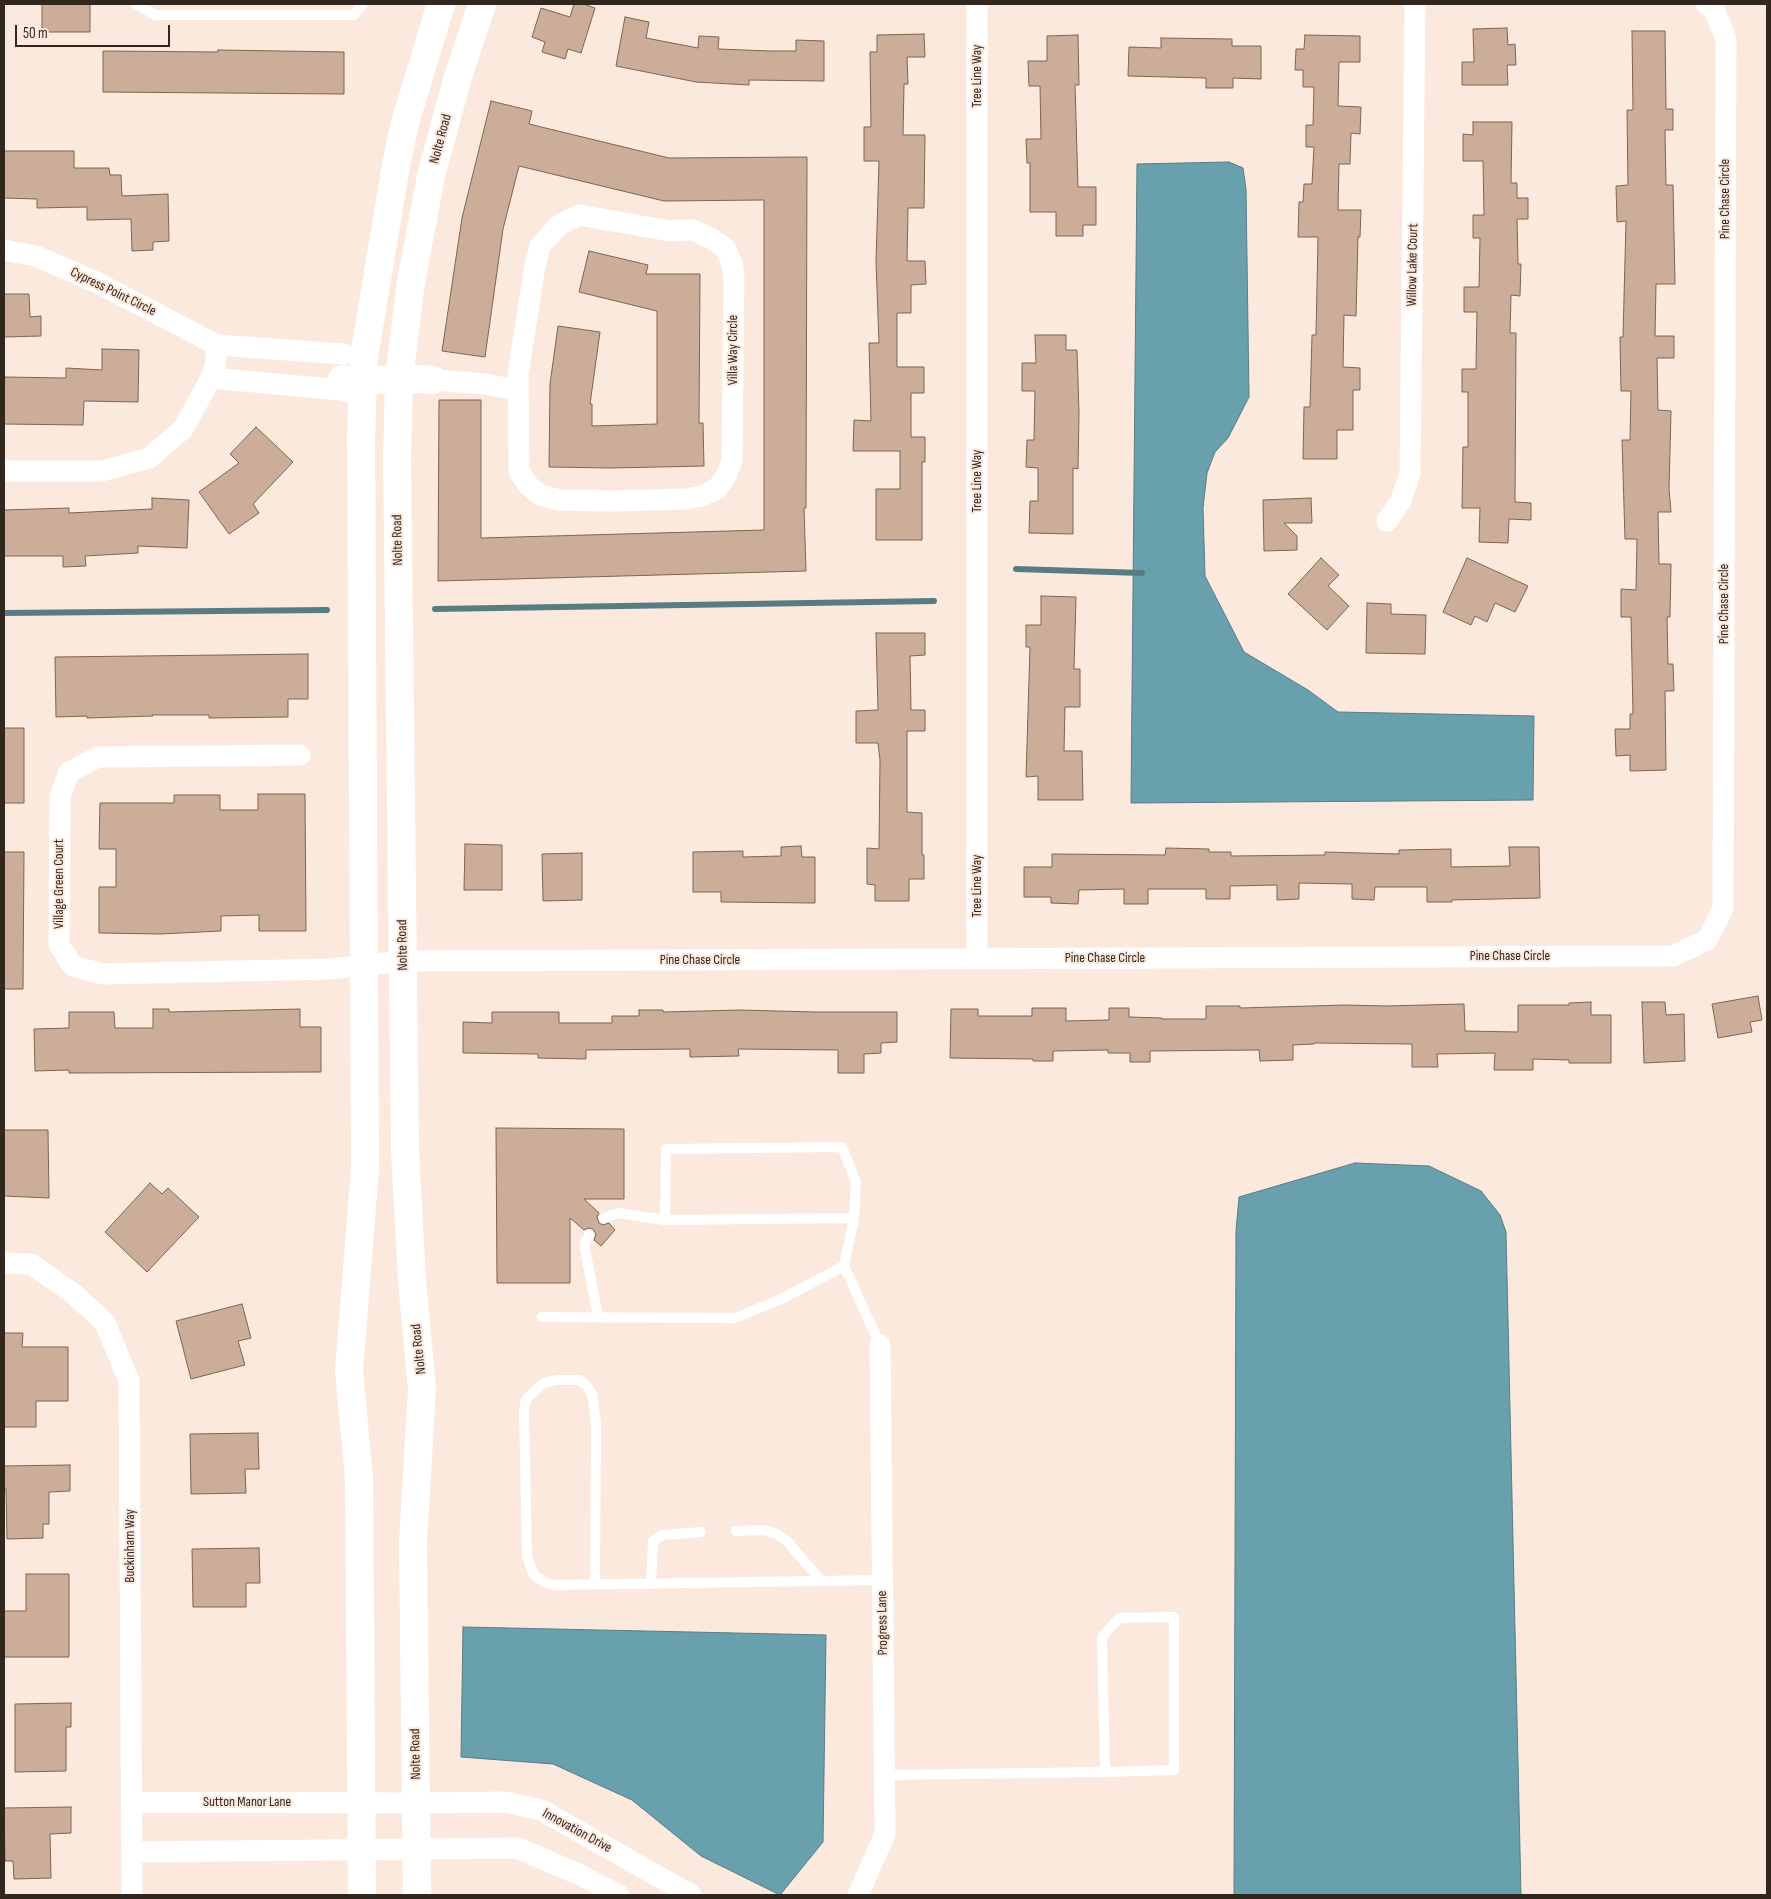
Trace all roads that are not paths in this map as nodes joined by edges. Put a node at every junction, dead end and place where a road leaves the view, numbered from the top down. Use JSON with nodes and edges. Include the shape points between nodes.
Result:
{"nodes":[{"id":1,"x":136,"y":4,"type":"edge"},
{"id":2,"x":363,"y":4,"type":"edge"},
{"id":3,"x":441,"y":4,"type":"edge"},
{"id":4,"x":482,"y":4,"type":"edge"},
{"id":5,"x":977,"y":4,"type":"edge"},
{"id":6,"x":1415,"y":4,"type":"edge"},
{"id":7,"x":1706,"y":4,"type":"edge"},
{"id":8,"x":390,"y":197,"type":"junction"},
{"id":9,"x":4,"y":250,"type":"edge"},
{"id":10,"x":404,"y":340,"type":"junction"},
{"id":11,"x":217,"y":345,"type":"junction"},
{"id":12,"x":213,"y":372,"type":"junction"},
{"id":13,"x":434,"y":374,"type":"junction"},
{"id":14,"x":364,"y":375,"type":"junction"},
{"id":15,"x":518,"y":382,"type":"junction"},
{"id":16,"x":4,"y":471,"type":"edge"},
{"id":17,"x":1387,"y":521,"type":"dead end"},
{"id":18,"x":300,"y":755,"type":"dead end"},
{"id":19,"x":977,"y":958,"type":"junction"},
{"id":20,"x":403,"y":961,"type":"junction"},
{"id":21,"x":364,"y":966,"type":"junction"},
{"id":22,"x":604,"y":1218,"type":"dead end"},
{"id":23,"x":854,"y":1218,"type":"junction"},
{"id":24,"x":665,"y":1220,"type":"junction"},
{"id":25,"x":589,"y":1235,"type":"dead end"},
{"id":26,"x":4,"y":1263,"type":"edge"},
{"id":27,"x":844,"y":1266,"type":"junction"},
{"id":28,"x":542,"y":1317,"type":"dead end"},
{"id":29,"x":598,"y":1317,"type":"junction"},
{"id":30,"x":880,"y":1345,"type":"joint"},
{"id":31,"x":736,"y":1531,"type":"dead end"},
{"id":32,"x":701,"y":1532,"type":"dead end"},
{"id":33,"x":882,"y":1580,"type":"junction"},
{"id":34,"x":820,"y":1581,"type":"junction"},
{"id":35,"x":595,"y":1584,"type":"junction"},
{"id":36,"x":651,"y":1584,"type":"junction"},
{"id":37,"x":1105,"y":1772,"type":"junction"},
{"id":38,"x":884,"y":1774,"type":"junction"},
{"id":39,"x":131,"y":1802,"type":"junction"},
{"id":40,"x":362,"y":1802,"type":"junction"},
{"id":41,"x":417,"y":1803,"type":"junction"},
{"id":42,"x":362,"y":1849,"type":"junction"},
{"id":43,"x":417,"y":1849,"type":"junction"},
{"id":44,"x":132,"y":1852,"type":"junction"},
{"id":45,"x":132,"y":1895,"type":"edge"},
{"id":46,"x":362,"y":1895,"type":"edge"},
{"id":47,"x":417,"y":1895,"type":"edge"},
{"id":48,"x":619,"y":1895,"type":"edge"},
{"id":49,"x":690,"y":1895,"type":"edge"},
{"id":50,"x":858,"y":1895,"type":"edge"}],
"edges":[{"from":1,"to":2,"type":"lane","via":[[155,15],[354,15]]},
{"from":3,"to":8,"type":"street","name":"Nolte Road","via":[[404,123]]},
{"from":4,"to":10,"type":"street","name":"Nolte Road","via":[[431,176],[411,282]]},
{"from":5,"to":19,"type":"street","name":"Tree Line Way"},
{"from":6,"to":17,"type":"street","name":"Willow Lake Court","via":[[1410,474],[1400,502]]},
{"from":7,"to":19,"type":"street","name":"Pine Chase Circle","via":[[1713,7],[1726,39],[1723,909],[1707,940],[1673,956]]},
{"from":8,"to":14,"type":"street","name":"Nolte Road"},
{"from":8,"to":14,"type":"street","via":[[398,221],[382,332],[387,373]]},
{"from":9,"to":11,"type":"street","name":"Cypress Point Circle","via":[[36,256],[96,282]]},
{"from":10,"to":13,"type":"street","via":[[419,361]]},
{"from":10,"to":14,"type":"street","name":"Nolte Road"},
{"from":11,"to":12,"type":"street"},
{"from":11,"to":14,"type":"street","name":"Cypress Point Circle"},
{"from":12,"to":14,"type":"street"},
{"from":12,"to":16,"type":"street","via":[[182,429],[149,458],[102,471]]},
{"from":13,"to":14,"type":"street"},
{"from":13,"to":15,"type":"street","via":[[485,384]]},
{"from":14,"to":20,"type":"street","name":"Nolte Road","via":[[397,459]]},
{"from":14,"to":21,"type":"street","name":"Nolte Road","via":[[361,446]]},
{"from":15,"to":15,"type":"street","name":"Villa Way Circle","via":[[519,471],[528,485],[540,494],[560,500],[612,501],[686,498],[717,489],[727,474],[733,453],[734,278],[725,248],[693,230],[670,231],[579,215],[559,225],[540,246]]},
{"from":18,"to":21,"type":"street","name":"Village Green Court","via":[[98,757],[70,772],[60,796],[59,945],[73,966],[103,974]]},
{"from":19,"to":20,"type":"street","name":"Pine Chase Circle"},
{"from":20,"to":21,"type":"street","name":"Pine Chase Circle"},
{"from":20,"to":41,"type":"street","name":"Nolte Road","via":[[404,1150],[422,1389],[414,1543]]},
{"from":21,"to":40,"type":"street","name":"Nolte Road","via":[[365,1168],[349,1371],[359,1478]]},
{"from":22,"to":24,"type":"lane","via":[[618,1213]]},
{"from":23,"to":24,"type":"lane"},
{"from":23,"to":24,"type":"lane","via":[[856,1182],[842,1147],[666,1149]]},
{"from":23,"to":27,"type":"lane"},
{"from":25,"to":29,"type":"lane","via":[[585,1250]]},
{"from":26,"to":39,"type":"street","name":"Buckinham Way","via":[[31,1264],[105,1323],[129,1381]]},
{"from":27,"to":29,"type":"lane","via":[[781,1299],[735,1318]]},
{"from":27,"to":30,"type":"lane"},
{"from":28,"to":29,"type":"lane"},
{"from":30,"to":33,"type":"street","name":"Progress Lane"},
{"from":31,"to":34,"type":"lane","via":[[764,1530],[777,1534],[787,1541]]},
{"from":32,"to":36,"type":"lane","via":[[668,1534],[653,1541]]},
{"from":33,"to":34,"type":"lane"},
{"from":33,"to":38,"type":"street","name":"Progress Lane"},
{"from":34,"to":36,"type":"lane"},
{"from":35,"to":35,"type":"lane","via":[[546,1584],[534,1575],[527,1557],[525,1402],[544,1383],[556,1380],[579,1380],[592,1394],[596,1424]]},
{"from":35,"to":36,"type":"lane"},
{"from":37,"to":37,"type":"lane","via":[[1174,1770],[1174,1617],[1119,1618],[1102,1637]]},
{"from":37,"to":38,"type":"lane"},
{"from":38,"to":50,"type":"street","name":"Progress Lane","via":[[885,1834]]},
{"from":39,"to":40,"type":"street","name":"Sutton Manor Lane"},
{"from":39,"to":44,"type":"street","name":"Buckinham Way"},
{"from":40,"to":41,"type":"street","name":"Innovation Drive"},
{"from":40,"to":42,"type":"street","name":"Nolte Road"},
{"from":41,"to":43,"type":"street","name":"Nolte Road"},
{"from":41,"to":49,"type":"street","name":"Innovation Drive","via":[[506,1802],[541,1810]]},
{"from":42,"to":43,"type":"street"},
{"from":42,"to":44,"type":"street"},
{"from":42,"to":46,"type":"street","name":"Nolte Road"},
{"from":43,"to":47,"type":"street","name":"Nolte Road"},
{"from":43,"to":48,"type":"street","via":[[518,1848]]},
{"from":44,"to":45,"type":"street","name":"Buckinham Way"}]}
